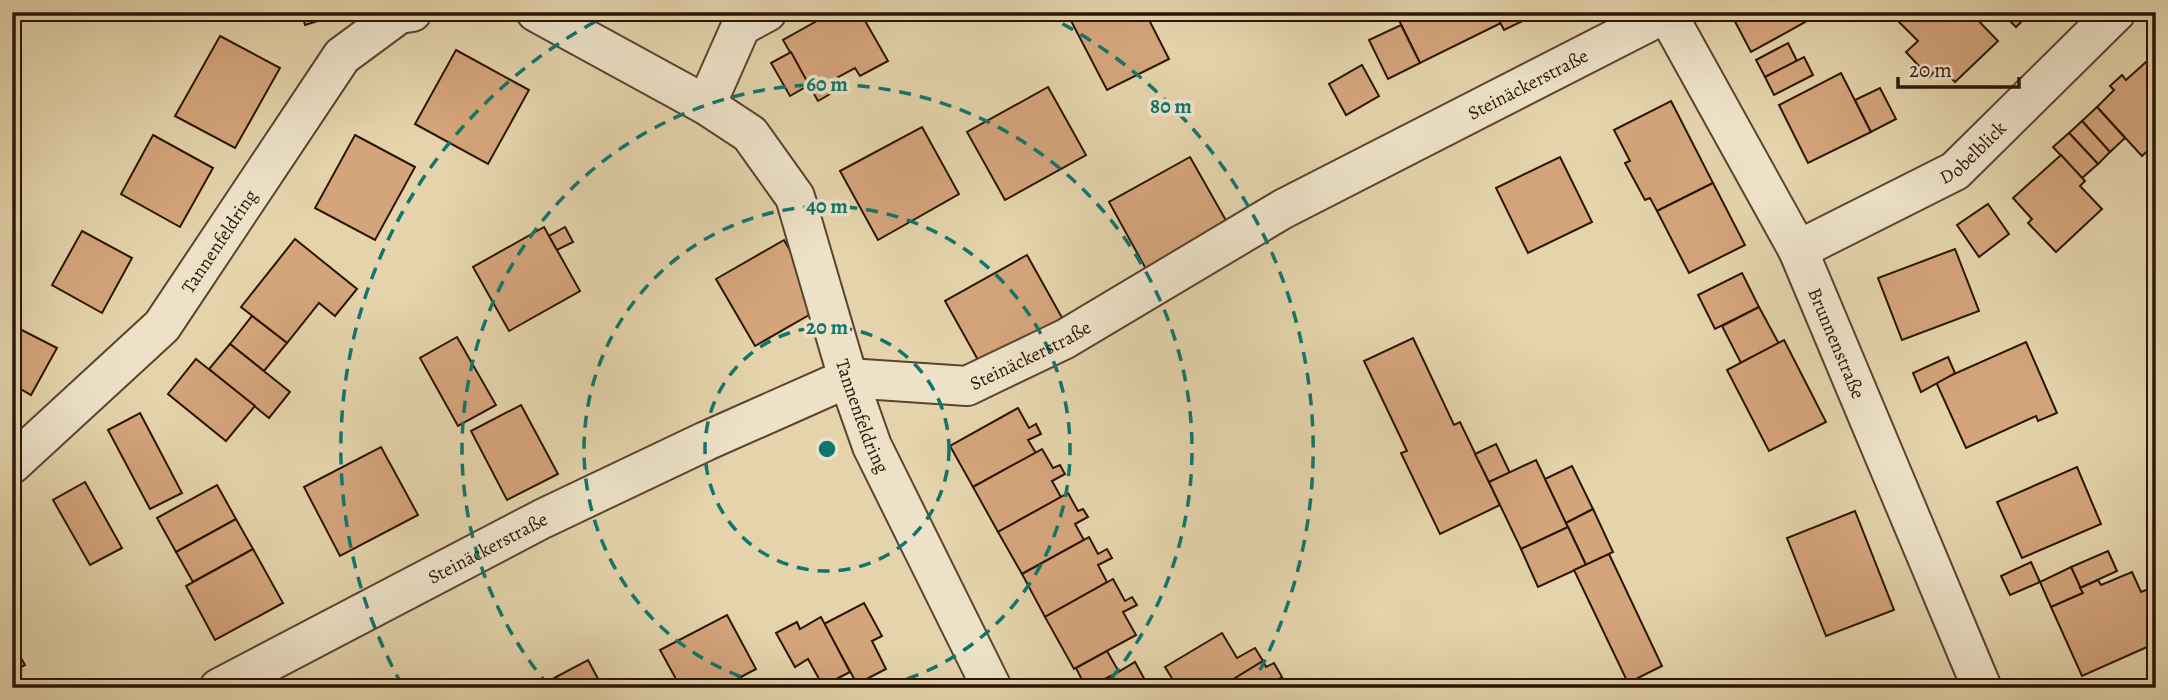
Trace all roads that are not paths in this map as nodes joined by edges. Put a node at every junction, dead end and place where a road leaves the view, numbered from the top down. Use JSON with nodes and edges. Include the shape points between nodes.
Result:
{"nodes":[{"id":1,"x":536,"y":12,"type":"edge"},
{"id":2,"x":767,"y":12,"type":"edge"},
{"id":3,"x":1666,"y":12,"type":"edge"},
{"id":4,"x":2116,"y":12,"type":"edge"},
{"id":5,"x":403,"y":13,"type":"edge"},
{"id":6,"x":706,"y":104,"type":"junction"},
{"id":7,"x":1798,"y":250,"type":"junction"},
{"id":8,"x":848,"y":378,"type":"junction"},
{"id":9,"x":12,"y":464,"type":"edge"},
{"id":10,"x":219,"y":688,"type":"edge"},
{"id":11,"x":992,"y":688,"type":"edge"},
{"id":12,"x":1982,"y":688,"type":"edge"}],
"edges":[{"from":1,"to":6,"type":"street","name":"Tannenfeldring"},
{"from":2,"to":6,"type":"street","via":[[741,26]]},
{"from":3,"to":7,"type":"street","name":"Brunnenstraße"},
{"from":3,"to":8,"type":"street","name":"Steinäckerstraße","via":[[1283,209],[1065,339],[967,386]]},
{"from":4,"to":7,"type":"street","name":"Dobelblick","via":[[1955,172]]},
{"from":5,"to":9,"type":"street","name":"Tannenfeldring","via":[[342,56],[162,326]]},
{"from":6,"to":8,"type":"street","name":"Tannenfeldring","via":[[750,134],[794,197]]},
{"from":7,"to":12,"type":"street","name":"Brunnenstraße"},
{"from":8,"to":10,"type":"street","name":"Steinäckerstraße","via":[[542,519]]},
{"from":8,"to":11,"type":"street","name":"Tannenfeldring","via":[[872,446]]}]}
